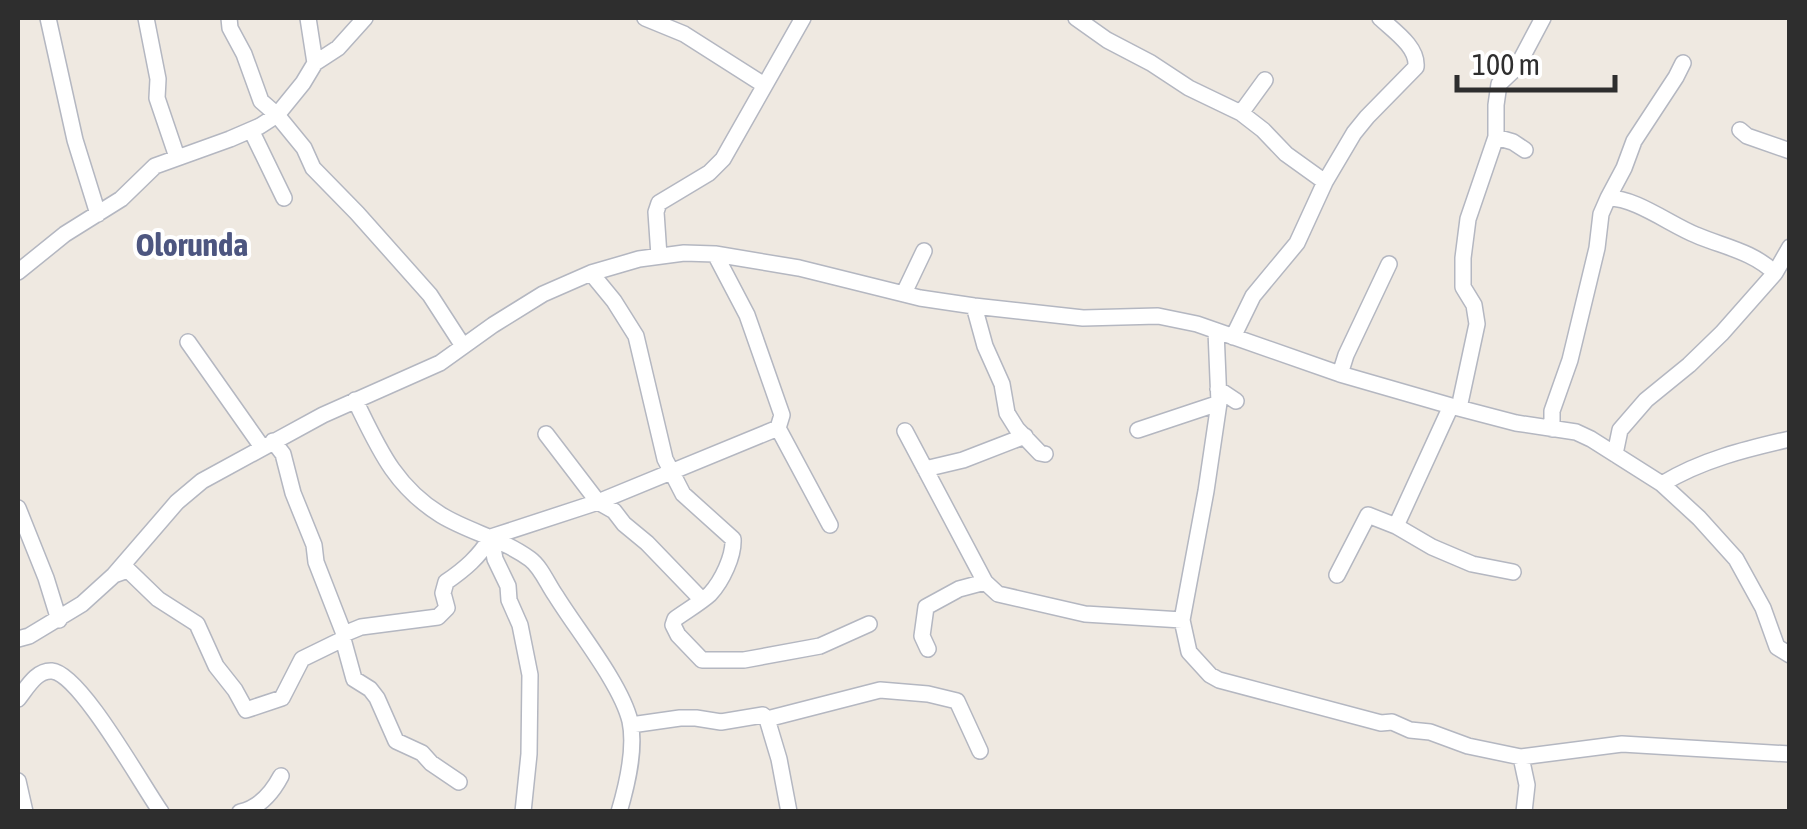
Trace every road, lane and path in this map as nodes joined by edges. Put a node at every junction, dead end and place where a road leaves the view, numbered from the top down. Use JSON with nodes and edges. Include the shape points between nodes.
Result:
{"nodes":[{"id":1,"x":48,"y":18,"type":"edge"},
{"id":2,"x":146,"y":18,"type":"edge"},
{"id":3,"x":228,"y":18,"type":"edge"},
{"id":4,"x":308,"y":18,"type":"edge"},
{"id":5,"x":365,"y":18,"type":"edge"},
{"id":6,"x":645,"y":18,"type":"edge"},
{"id":7,"x":802,"y":18,"type":"edge"},
{"id":8,"x":1076,"y":18,"type":"edge"},
{"id":9,"x":1380,"y":18,"type":"edge"},
{"id":10,"x":1543,"y":18,"type":"edge"},
{"id":11,"x":315,"y":63,"type":"junction"},
{"id":12,"x":1683,"y":63,"type":"dead end"},
{"id":13,"x":1265,"y":80,"type":"dead end"},
{"id":14,"x":764,"y":84,"type":"junction"},
{"id":15,"x":1241,"y":113,"type":"junction"},
{"id":16,"x":276,"y":115,"type":"junction"},
{"id":17,"x":250,"y":130,"type":"junction"},
{"id":18,"x":1740,"y":130,"type":"dead end"},
{"id":19,"x":1496,"y":136,"type":"junction"},
{"id":20,"x":1525,"y":150,"type":"dead end"},
{"id":21,"x":1790,"y":151,"type":"edge"},
{"id":22,"x":177,"y":157,"type":"junction"},
{"id":23,"x":1326,"y":182,"type":"junction"},
{"id":24,"x":284,"y":198,"type":"dead end"},
{"id":25,"x":1608,"y":198,"type":"junction"},
{"id":26,"x":98,"y":214,"type":"junction"},
{"id":27,"x":1790,"y":248,"type":"edge"},
{"id":28,"x":924,"y":251,"type":"dead end"},
{"id":29,"x":716,"y":254,"type":"junction"},
{"id":30,"x":659,"y":256,"type":"junction"},
{"id":31,"x":1388,"y":264,"type":"dead end"},
{"id":32,"x":18,"y":272,"type":"edge"},
{"id":33,"x":591,"y":273,"type":"junction"},
{"id":34,"x":1775,"y":273,"type":"junction"},
{"id":35,"x":904,"y":294,"type":"junction"},
{"id":36,"x":974,"y":306,"type":"junction"},
{"id":37,"x":1216,"y":331,"type":"junction"},
{"id":38,"x":1233,"y":337,"type":"junction"},
{"id":39,"x":188,"y":342,"type":"dead end"},
{"id":40,"x":463,"y":346,"type":"junction"},
{"id":41,"x":1340,"y":374,"type":"junction"},
{"id":42,"x":1218,"y":396,"type":"junction"},
{"id":43,"x":355,"y":400,"type":"junction"},
{"id":44,"x":1236,"y":401,"type":"dead end"},
{"id":45,"x":1455,"y":407,"type":"junction"},
{"id":46,"x":778,"y":428,"type":"junction"},
{"id":47,"x":1552,"y":429,"type":"junction"},
{"id":48,"x":905,"y":430,"type":"dead end"},
{"id":49,"x":1138,"y":430,"type":"dead end"},
{"id":50,"x":546,"y":434,"type":"dead end"},
{"id":51,"x":1025,"y":436,"type":"junction"},
{"id":52,"x":1790,"y":439,"type":"edge"},
{"id":53,"x":267,"y":444,"type":"junction"},
{"id":54,"x":1046,"y":454,"type":"dead end"},
{"id":55,"x":1615,"y":454,"type":"junction"},
{"id":56,"x":925,"y":469,"type":"junction"},
{"id":57,"x":672,"y":471,"type":"junction"},
{"id":58,"x":1662,"y":484,"type":"junction"},
{"id":59,"x":598,"y":502,"type":"junction"},
{"id":60,"x":18,"y":508,"type":"edge"},
{"id":61,"x":830,"y":525,"type":"dead end"},
{"id":62,"x":1396,"y":526,"type":"junction"},
{"id":63,"x":491,"y":537,"type":"junction"},
{"id":64,"x":1513,"y":572,"type":"dead end"},
{"id":65,"x":1337,"y":574,"type":"dead end"},
{"id":66,"x":114,"y":575,"type":"junction"},
{"id":67,"x":985,"y":582,"type":"junction"},
{"id":68,"x":702,"y":600,"type":"junction"},
{"id":69,"x":59,"y":620,"type":"junction"},
{"id":70,"x":1182,"y":620,"type":"junction"},
{"id":71,"x":869,"y":624,"type":"dead end"},
{"id":72,"x":343,"y":636,"type":"junction"},
{"id":73,"x":18,"y":638,"type":"edge"},
{"id":74,"x":928,"y":650,"type":"dead end"},
{"id":75,"x":1790,"y":656,"type":"edge"},
{"id":76,"x":18,"y":699,"type":"edge"},
{"id":77,"x":768,"y":719,"type":"junction"},
{"id":78,"x":631,"y":725,"type":"junction"},
{"id":79,"x":980,"y":751,"type":"dead end"},
{"id":80,"x":1790,"y":754,"type":"edge"},
{"id":81,"x":1521,"y":757,"type":"junction"},
{"id":82,"x":282,"y":776,"type":"dead end"},
{"id":83,"x":18,"y":780,"type":"edge"},
{"id":84,"x":459,"y":782,"type":"dead end"},
{"id":85,"x":25,"y":812,"type":"edge"},
{"id":86,"x":161,"y":812,"type":"edge"},
{"id":87,"x":240,"y":812,"type":"edge"},
{"id":88,"x":523,"y":812,"type":"edge"},
{"id":89,"x":618,"y":812,"type":"edge"},
{"id":90,"x":789,"y":812,"type":"edge"},
{"id":91,"x":1524,"y":812,"type":"edge"}],
"edges":[{"from":1,"to":26,"type":"street"},
{"from":2,"to":22,"type":"street","via":[[157,98]]},
{"from":3,"to":16,"type":"street","via":[[261,101]]},
{"from":4,"to":11,"type":"street"},
{"from":5,"to":11,"type":"street"},
{"from":6,"to":14,"type":"street"},
{"from":7,"to":14,"type":"street"},
{"from":8,"to":15,"type":"street"},
{"from":9,"to":23,"type":"street","via":[[1414,51],[1418,64],[1367,116]]},
{"from":10,"to":19,"type":"street","via":[[1517,68],[1499,84]]},
{"from":11,"to":16,"type":"street"},
{"from":12,"to":25,"type":"street"},
{"from":13,"to":15,"type":"street"},
{"from":14,"to":30,"type":"street","via":[[723,159],[660,203]]},
{"from":15,"to":23,"type":"street"},
{"from":16,"to":17,"type":"street"},
{"from":16,"to":40,"type":"street","via":[[313,168],[430,295]]},
{"from":17,"to":22,"type":"street"},
{"from":17,"to":24,"type":"street"},
{"from":18,"to":21,"type":"street"},
{"from":19,"to":20,"type":"street"},
{"from":19,"to":45,"type":"street","via":[[1468,219],[1463,287],[1477,324]]},
{"from":22,"to":26,"type":"street","via":[[155,166]]},
{"from":23,"to":38,"type":"street","via":[[1297,244],[1253,296]]},
{"from":25,"to":34,"type":"street","via":[[1737,248]]},
{"from":25,"to":47,"type":"street"},
{"from":26,"to":32,"type":"street"},
{"from":27,"to":34,"type":"street"},
{"from":28,"to":35,"type":"street"},
{"from":29,"to":30,"type":"street"},
{"from":29,"to":35,"type":"street"},
{"from":29,"to":46,"type":"street","via":[[747,314],[782,415]]},
{"from":30,"to":33,"type":"street"},
{"from":31,"to":41,"type":"street"},
{"from":33,"to":40,"type":"street","via":[[544,294]]},
{"from":33,"to":57,"type":"street","via":[[636,336]]},
{"from":34,"to":55,"type":"street","via":[[1722,333],[1646,400],[1620,430]]},
{"from":35,"to":36,"type":"street"},
{"from":36,"to":37,"type":"street","via":[[1083,318],[1158,316]]},
{"from":36,"to":51,"type":"street","via":[[1006,412]]},
{"from":37,"to":38,"type":"street"},
{"from":37,"to":42,"type":"street"},
{"from":38,"to":41,"type":"street"},
{"from":39,"to":53,"type":"street"},
{"from":40,"to":43,"type":"street","via":[[427,370]]},
{"from":41,"to":45,"type":"street"},
{"from":42,"to":44,"type":"street"},
{"from":42,"to":49,"type":"street","via":[[1184,416]]},
{"from":42,"to":70,"type":"street"},
{"from":43,"to":53,"type":"street"},
{"from":43,"to":63,"type":"street","via":[[392,472],[442,515]]},
{"from":45,"to":47,"type":"street"},
{"from":45,"to":62,"type":"street"},
{"from":46,"to":57,"type":"street"},
{"from":46,"to":61,"type":"street"},
{"from":47,"to":55,"type":"street","via":[[1576,432]]},
{"from":48,"to":56,"type":"street"},
{"from":50,"to":59,"type":"street"},
{"from":51,"to":54,"type":"street"},
{"from":51,"to":56,"type":"street"},
{"from":52,"to":58,"type":"street","via":[[1684,470]]},
{"from":53,"to":66,"type":"street","via":[[177,502]]},
{"from":53,"to":72,"type":"street","via":[[283,454]]},
{"from":55,"to":58,"type":"street"},
{"from":56,"to":67,"type":"street"},
{"from":57,"to":59,"type":"street"},
{"from":57,"to":68,"type":"street","via":[[684,494],[734,546]]},
{"from":58,"to":75,"type":"street","via":[[1736,558],[1778,647]]},
{"from":59,"to":63,"type":"street"},
{"from":59,"to":68,"type":"street"},
{"from":60,"to":69,"type":"street"},
{"from":62,"to":64,"type":"street","via":[[1472,564]]},
{"from":62,"to":65,"type":"street","via":[[1368,515]]},
{"from":63,"to":72,"type":"street","via":[[446,582],[447,608],[438,617],[361,626]]},
{"from":63,"to":78,"type":"street","via":[[534,561]]},
{"from":63,"to":88,"type":"street","via":[[530,675]]},
{"from":66,"to":69,"type":"street"},
{"from":66,"to":72,"type":"street","via":[[128,570],[197,624],[246,710],[282,698],[302,659]]},
{"from":67,"to":70,"type":"street","via":[[998,594],[1085,614]]},
{"from":67,"to":74,"type":"street","via":[[926,607],[922,636]]},
{"from":68,"to":71,"type":"street","via":[[674,625],[702,660],[820,646]]},
{"from":69,"to":73,"type":"street"},
{"from":70,"to":81,"type":"street","via":[[1189,652],[1219,680]]},
{"from":72,"to":84,"type":"street","via":[[354,679],[377,698],[396,741]]},
{"from":76,"to":86,"type":"street","via":[[36,676],[59,673],[117,740]]},
{"from":77,"to":78,"type":"street"},
{"from":77,"to":79,"type":"street","via":[[880,690],[928,694],[957,701]]},
{"from":77,"to":90,"type":"street"},
{"from":78,"to":89,"type":"street"},
{"from":80,"to":81,"type":"street","via":[[1622,744]]},
{"from":81,"to":91,"type":"street"},
{"from":82,"to":87,"type":"street","via":[[259,803]]},
{"from":83,"to":85,"type":"street"}]}
